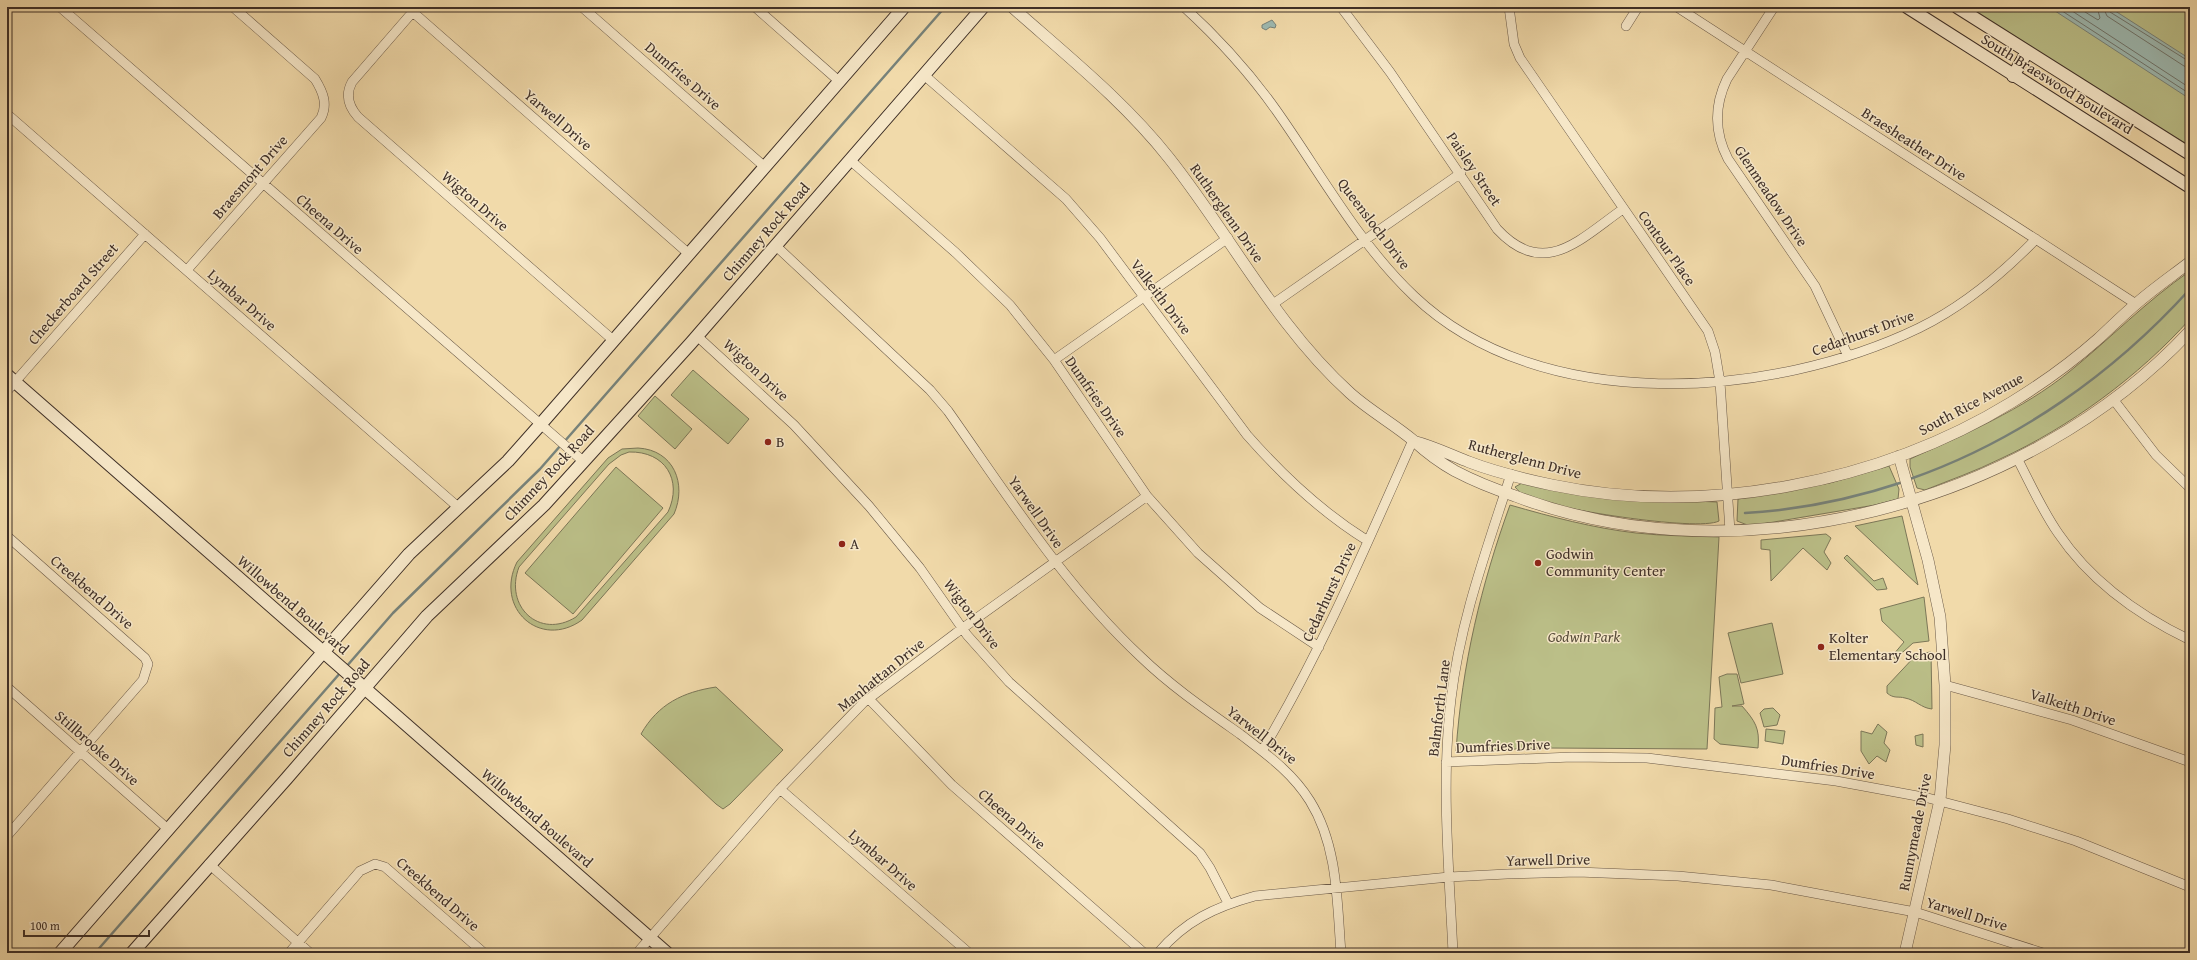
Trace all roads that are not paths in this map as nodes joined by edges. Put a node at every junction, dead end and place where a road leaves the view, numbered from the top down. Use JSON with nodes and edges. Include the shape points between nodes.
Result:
{"nodes":[{"id":1,"x":60,"y":7,"type":"edge"},
{"id":2,"x":233,"y":7,"type":"edge"},
{"id":3,"x":582,"y":7,"type":"edge"},
{"id":4,"x":755,"y":7,"type":"edge"},
{"id":5,"x":904,"y":7,"type":"edge"},
{"id":6,"x":983,"y":7,"type":"edge"},
{"id":7,"x":1012,"y":7,"type":"edge"},
{"id":8,"x":1184,"y":7,"type":"edge"},
{"id":9,"x":1341,"y":7,"type":"edge"},
{"id":10,"x":1509,"y":7,"type":"edge"},
{"id":11,"x":1638,"y":7,"type":"edge"},
{"id":12,"x":1677,"y":7,"type":"edge"},
{"id":13,"x":1774,"y":7,"type":"edge"},
{"id":14,"x":1907,"y":7,"type":"edge"},
{"id":15,"x":1957,"y":7,"type":"edge"},
{"id":16,"x":413,"y":9,"type":"edge"},
{"id":17,"x":1626,"y":26,"type":"dead end"},
{"id":18,"x":1746,"y":51,"type":"junction"},
{"id":19,"x":2027,"y":52,"type":"junction"},
{"id":20,"x":924,"y":75,"type":"junction"},
{"id":21,"x":2013,"y":76,"type":"junction"},
{"id":22,"x":840,"y":82,"type":"junction"},
{"id":23,"x":7,"y":114,"type":"edge"},
{"id":24,"x":2190,"y":154,"type":"edge"},
{"id":25,"x":850,"y":160,"type":"junction"},
{"id":26,"x":765,"y":167,"type":"junction"},
{"id":27,"x":1460,"y":174,"type":"junction"},
{"id":28,"x":263,"y":184,"type":"junction"},
{"id":29,"x":2190,"y":187,"type":"edge"},
{"id":30,"x":1623,"y":209,"type":"junction"},
{"id":31,"x":145,"y":234,"type":"junction"},
{"id":32,"x":1228,"y":238,"type":"junction"},
{"id":33,"x":2036,"y":239,"type":"junction"},
{"id":34,"x":1364,"y":240,"type":"junction"},
{"id":35,"x":776,"y":246,"type":"junction"},
{"id":36,"x":689,"y":254,"type":"junction"},
{"id":37,"x":2190,"y":262,"type":"edge"},
{"id":38,"x":187,"y":270,"type":"junction"},
{"id":39,"x":1143,"y":297,"type":"junction"},
{"id":40,"x":1273,"y":304,"type":"junction"},
{"id":41,"x":2136,"y":304,"type":"junction"},
{"id":42,"x":2190,"y":331,"type":"edge"},
{"id":43,"x":697,"y":336,"type":"junction"},
{"id":44,"x":613,"y":340,"type":"junction"},
{"id":45,"x":1848,"y":356,"type":"junction"},
{"id":46,"x":1054,"y":360,"type":"junction"},
{"id":47,"x":11,"y":378,"type":"edge"},
{"id":48,"x":1720,"y":382,"type":"junction"},
{"id":49,"x":7,"y":392,"type":"edge"},
{"id":50,"x":2113,"y":399,"type":"junction"},
{"id":51,"x":540,"y":425,"type":"junction"},
{"id":52,"x":1413,"y":440,"type":"junction"},
{"id":53,"x":1899,"y":456,"type":"junction"},
{"id":54,"x":2017,"y":458,"type":"junction"},
{"id":55,"x":583,"y":461,"type":"junction"},
{"id":56,"x":1511,"y":474,"type":"junction"},
{"id":57,"x":2190,"y":488,"type":"edge"},
{"id":58,"x":1505,"y":493,"type":"junction"},
{"id":59,"x":1727,"y":494,"type":"junction"},
{"id":60,"x":1147,"y":496,"type":"junction"},
{"id":61,"x":1912,"y":501,"type":"junction"},
{"id":62,"x":458,"y":507,"type":"junction"},
{"id":63,"x":1730,"y":531,"type":"junction"},
{"id":64,"x":7,"y":536,"type":"edge"},
{"id":65,"x":1368,"y":541,"type":"junction"},
{"id":66,"x":1055,"y":562,"type":"junction"},
{"id":67,"x":963,"y":628,"type":"junction"},
{"id":68,"x":2190,"y":640,"type":"edge"},
{"id":69,"x":1318,"y":647,"type":"junction"},
{"id":70,"x":323,"y":651,"type":"junction"},
{"id":71,"x":1945,"y":685,"type":"junction"},
{"id":72,"x":7,"y":687,"type":"edge"},
{"id":73,"x":363,"y":688,"type":"junction"},
{"id":74,"x":868,"y":699,"type":"junction"},
{"id":75,"x":79,"y":751,"type":"junction"},
{"id":76,"x":1262,"y":751,"type":"junction"},
{"id":77,"x":1446,"y":762,"type":"junction"},
{"id":78,"x":2190,"y":762,"type":"edge"},
{"id":79,"x":780,"y":789,"type":"junction"},
{"id":80,"x":1940,"y":800,"type":"junction"},
{"id":81,"x":169,"y":830,"type":"junction"},
{"id":82,"x":7,"y":836,"type":"edge"},
{"id":83,"x":209,"y":864,"type":"junction"},
{"id":84,"x":1449,"y":877,"type":"junction"},
{"id":85,"x":2190,"y":887,"type":"edge"},
{"id":86,"x":1336,"y":888,"type":"junction"},
{"id":87,"x":1228,"y":903,"type":"junction"},
{"id":88,"x":1915,"y":912,"type":"junction"},
{"id":89,"x":651,"y":938,"type":"junction"},
{"id":90,"x":298,"y":943,"type":"junction"},
{"id":91,"x":60,"y":953,"type":"edge"},
{"id":92,"x":132,"y":953,"type":"edge"},
{"id":93,"x":289,"y":953,"type":"edge"},
{"id":94,"x":310,"y":953,"type":"edge"},
{"id":95,"x":484,"y":953,"type":"edge"},
{"id":96,"x":638,"y":953,"type":"edge"},
{"id":97,"x":667,"y":953,"type":"edge"},
{"id":98,"x":969,"y":953,"type":"edge"},
{"id":99,"x":1144,"y":953,"type":"edge"},
{"id":100,"x":1158,"y":953,"type":"edge"},
{"id":101,"x":1341,"y":953,"type":"edge"},
{"id":102,"x":1453,"y":953,"type":"edge"},
{"id":103,"x":1905,"y":953,"type":"edge"},
{"id":104,"x":2042,"y":953,"type":"edge"}],
"edges":[{"from":1,"to":28,"type":"street","name":"Cheena Drive"},
{"from":2,"to":28,"type":"street","name":"Braesmont Drive","via":[[315,79],[324,98],[325,106],[321,118]]},
{"from":3,"to":26,"type":"street","name":"Dumfries Drive"},
{"from":4,"to":22,"type":"street"},
{"from":5,"to":22,"type":"main road"},
{"from":6,"to":20,"type":"main road","name":"Chimney Rock Road"},
{"from":7,"to":32,"type":"street","name":"Rutherglenn Drive","via":[[1104,88],[1144,128]]},
{"from":8,"to":34,"type":"street","name":"Queensloch Drive","via":[[1227,50],[1274,108]]},
{"from":9,"to":27,"type":"street","name":"Paisley Street","via":[[1390,72]]},
{"from":10,"to":30,"type":"street","name":"Contour Place","via":[[1514,44],[1520,58]]},
{"from":11,"to":17,"type":"street"},
{"from":12,"to":18,"type":"street","name":"Braesheather Drive"},
{"from":13,"to":18,"type":"street","name":"Glenmeadow Drive"},
{"from":14,"to":21,"type":"main road","name":"South Braeswood Boulevard"},
{"from":15,"to":19,"type":"main road","name":"South Braeswood Boulevard"},
{"from":16,"to":36,"type":"street","name":"Yarwell Drive"},
{"from":16,"to":44,"type":"street","name":"Wigton Drive","via":[[357,75],[348,91],[351,108],[358,117]]},
{"from":18,"to":33,"type":"street","name":"Braesheather Drive"},
{"from":18,"to":45,"type":"street","name":"Glenmeadow Drive","via":[[1721,92],[1717,121],[1722,148],[1815,286]]},
{"from":19,"to":21,"type":"main road"},
{"from":19,"to":24,"type":"main road","name":"South Braeswood Boulevard"},
{"from":20,"to":25,"type":"main road","name":"Chimney Rock Road"},
{"from":20,"to":39,"type":"street","name":"Valkeith Drive","via":[[1066,200],[1100,238]]},
{"from":21,"to":29,"type":"main road","name":"South Braeswood Boulevard"},
{"from":22,"to":26,"type":"main road"},
{"from":23,"to":31,"type":"street","name":"Lymbar Drive"},
{"from":25,"to":35,"type":"main road","name":"Chimney Rock Road"},
{"from":25,"to":46,"type":"street","name":"Dumfries Drive","via":[[989,284]]},
{"from":26,"to":36,"type":"main road"},
{"from":27,"to":30,"type":"street","name":"Paisley Street","via":[[1497,229],[1507,240],[1530,252],[1555,253],[1567,248]]},
{"from":27,"to":34,"type":"street"},
{"from":28,"to":38,"type":"street","name":"Braesmont Drive"},
{"from":28,"to":51,"type":"street","name":"Cheena Drive"},
{"from":30,"to":48,"type":"street","name":"Contour Place","via":[[1708,331],[1716,352]]},
{"from":31,"to":38,"type":"street","name":"Lymbar Drive"},
{"from":31,"to":47,"type":"street","name":"Checkerboard Street"},
{"from":32,"to":39,"type":"street"},
{"from":32,"to":40,"type":"street","name":"Rutherglenn Drive"},
{"from":33,"to":41,"type":"street","name":"Braesheather Drive"},
{"from":33,"to":45,"type":"street","name":"Cedarhurst Drive","via":[[2004,272],[1949,312],[1919,328]]},
{"from":34,"to":40,"type":"street"},
{"from":34,"to":48,"type":"street","name":"Queensloch Drive","via":[[1415,298],[1438,317],[1484,345],[1565,374],[1638,384]]},
{"from":35,"to":43,"type":"main road","name":"Chimney Rock Road"},
{"from":35,"to":66,"type":"street","name":"Yarwell Drive","via":[[930,390],[948,411]]},
{"from":36,"to":44,"type":"main road"},
{"from":37,"to":41,"type":"street","name":"South Rice Avenue"},
{"from":38,"to":62,"type":"street","name":"Lymbar Drive"},
{"from":39,"to":46,"type":"street"},
{"from":39,"to":65,"type":"street","name":"Valkeith Drive","via":[[1247,435],[1274,465],[1319,507]]},
{"from":40,"to":52,"type":"street","name":"Rutherglenn Drive","via":[[1305,346],[1350,394]]},
{"from":41,"to":53,"type":"street","name":"South Rice Avenue","via":[[2074,359],[2012,402],[1936,442]]},
{"from":42,"to":50,"type":"street","via":[[2174,348]]},
{"from":43,"to":55,"type":"main road","name":"Chimney Rock Road"},
{"from":43,"to":67,"type":"street","name":"Wigton Drive","via":[[794,425],[860,496],[920,568]]},
{"from":44,"to":51,"type":"main road"},
{"from":45,"to":48,"type":"street","name":"Cedarhurst Drive","via":[[1780,374]]},
{"from":46,"to":60,"type":"street","name":"Dumfries Drive"},
{"from":47,"to":49,"type":"street","name":"Checkerboard Street"},
{"from":47,"to":70,"type":"main road","name":"Willowbend Boulevard"},
{"from":48,"to":59,"type":"street","name":"Contour Place"},
{"from":50,"to":54,"type":"street"},
{"from":50,"to":57,"type":"street","via":[[2156,455]]},
{"from":51,"to":55,"type":"street","name":"Cheena Drive"},
{"from":51,"to":62,"type":"main road","via":[[508,461]]},
{"from":52,"to":56,"type":"street","name":"Rutherglenn Drive"},
{"from":52,"to":58,"type":"street","name":"Rutherglenn Drive","via":[[1426,454],[1456,472]]},
{"from":52,"to":65,"type":"street","name":"Cedarhurst Drive"},
{"from":53,"to":59,"type":"street","name":"South Rice Avenue","via":[[1806,483]]},
{"from":53,"to":61,"type":"street","name":"Runnymeade Drive"},
{"from":54,"to":61,"type":"street"},
{"from":54,"to":68,"type":"street","via":[[2058,533],[2094,576],[2138,611]]},
{"from":55,"to":73,"type":"main road","name":"Chimney Rock Road","via":[[544,505],[426,616]]},
{"from":56,"to":58,"type":"street","name":"Balmforth Lane"},
{"from":56,"to":59,"type":"street","name":"Rutherglenn Drive","via":[[1551,485],[1603,493],[1681,496]]},
{"from":58,"to":63,"type":"street","name":"Rutherglenn Drive","via":[[1568,514],[1623,525]]},
{"from":58,"to":77,"type":"street","name":"Balmforth Lane","via":[[1465,617],[1451,698]]},
{"from":59,"to":63,"type":"street","name":"Contour Place"},
{"from":60,"to":66,"type":"street","name":"Manhattan Drive"},
{"from":60,"to":69,"type":"street","name":"Dumfries Drive","via":[[1198,553],[1235,587]]},
{"from":61,"to":63,"type":"street","via":[[1822,522]]},
{"from":61,"to":71,"type":"street","name":"Runnymeade Drive","via":[[1940,617]]},
{"from":62,"to":70,"type":"main road","via":[[409,554]]},
{"from":64,"to":75,"type":"street","name":"Creekbend Drive","via":[[145,658],[148,664],[143,680]]},
{"from":65,"to":69,"type":"street","name":"Cedarhurst Drive"},
{"from":66,"to":67,"type":"street","name":"Manhattan Drive"},
{"from":66,"to":76,"type":"street","name":"Yarwell Drive","via":[[1083,596],[1142,658]]},
{"from":67,"to":74,"type":"street","name":"Manhattan Drive"},
{"from":67,"to":87,"type":"street","name":"Wigton Drive","via":[[1000,673],[1034,707],[1189,843],[1210,868]]},
{"from":69,"to":76,"type":"street","name":"Cedarhurst Drive","via":[[1287,709]]},
{"from":70,"to":73,"type":"main road","name":"Willowbend Boulevard"},
{"from":70,"to":81,"type":"main road"},
{"from":71,"to":78,"type":"street","name":"Valkeith Drive","via":[[2072,720]]},
{"from":71,"to":80,"type":"street","name":"Runnymeade Drive","via":[[1945,745]]},
{"from":72,"to":75,"type":"street","name":"Stillbrooke Drive"},
{"from":73,"to":83,"type":"main road","name":"Chimney Rock Road","via":[[287,778]]},
{"from":73,"to":89,"type":"main road","name":"Willowbend Boulevard"},
{"from":74,"to":79,"type":"street","name":"Manhattan Drive"},
{"from":74,"to":99,"type":"street","name":"Cheena Drive","via":[[952,785]]},
{"from":75,"to":81,"type":"street","name":"Stillbrooke Drive"},
{"from":75,"to":82,"type":"street"},
{"from":76,"to":86,"type":"street","name":"Yarwell Drive","via":[[1281,765],[1310,801],[1321,822],[1331,852]]},
{"from":77,"to":80,"type":"street","name":"Dumfries Drive","via":[[1572,757],[1647,758],[1836,781]]},
{"from":77,"to":84,"type":"street","name":"Balmforth Lane"},
{"from":79,"to":89,"type":"street","name":"Manhattan Drive"},
{"from":79,"to":98,"type":"street","name":"Lymbar Drive"},
{"from":80,"to":85,"type":"street","name":"Dumfries Drive","via":[[2076,841]]},
{"from":80,"to":88,"type":"street","name":"Runnymeade Drive"},
{"from":81,"to":91,"type":"main road"},
{"from":83,"to":90,"type":"street"},
{"from":83,"to":92,"type":"main road","name":"Chimney Rock Road"},
{"from":84,"to":86,"type":"street","name":"Yarwell Drive"},
{"from":84,"to":88,"type":"street","name":"Yarwell Drive","via":[[1578,872],[1678,876],[1771,885]]},
{"from":84,"to":102,"type":"street","name":"Balmforth Lane"},
{"from":86,"to":87,"type":"street","via":[[1279,892]]},
{"from":86,"to":101,"type":"street"},
{"from":87,"to":100,"type":"street","via":[[1183,927]]},
{"from":88,"to":103,"type":"street","name":"Runnymeade Drive"},
{"from":88,"to":104,"type":"street","name":"Yarwell Drive"},
{"from":89,"to":96,"type":"street","name":"Manhattan Drive"},
{"from":89,"to":97,"type":"main road","name":"Willowbend Boulevard"},
{"from":90,"to":93,"type":"street"},
{"from":90,"to":94,"type":"street"},
{"from":90,"to":95,"type":"street","name":"Creekbend Drive","via":[[360,871],[370,864],[380,864]]}]}
